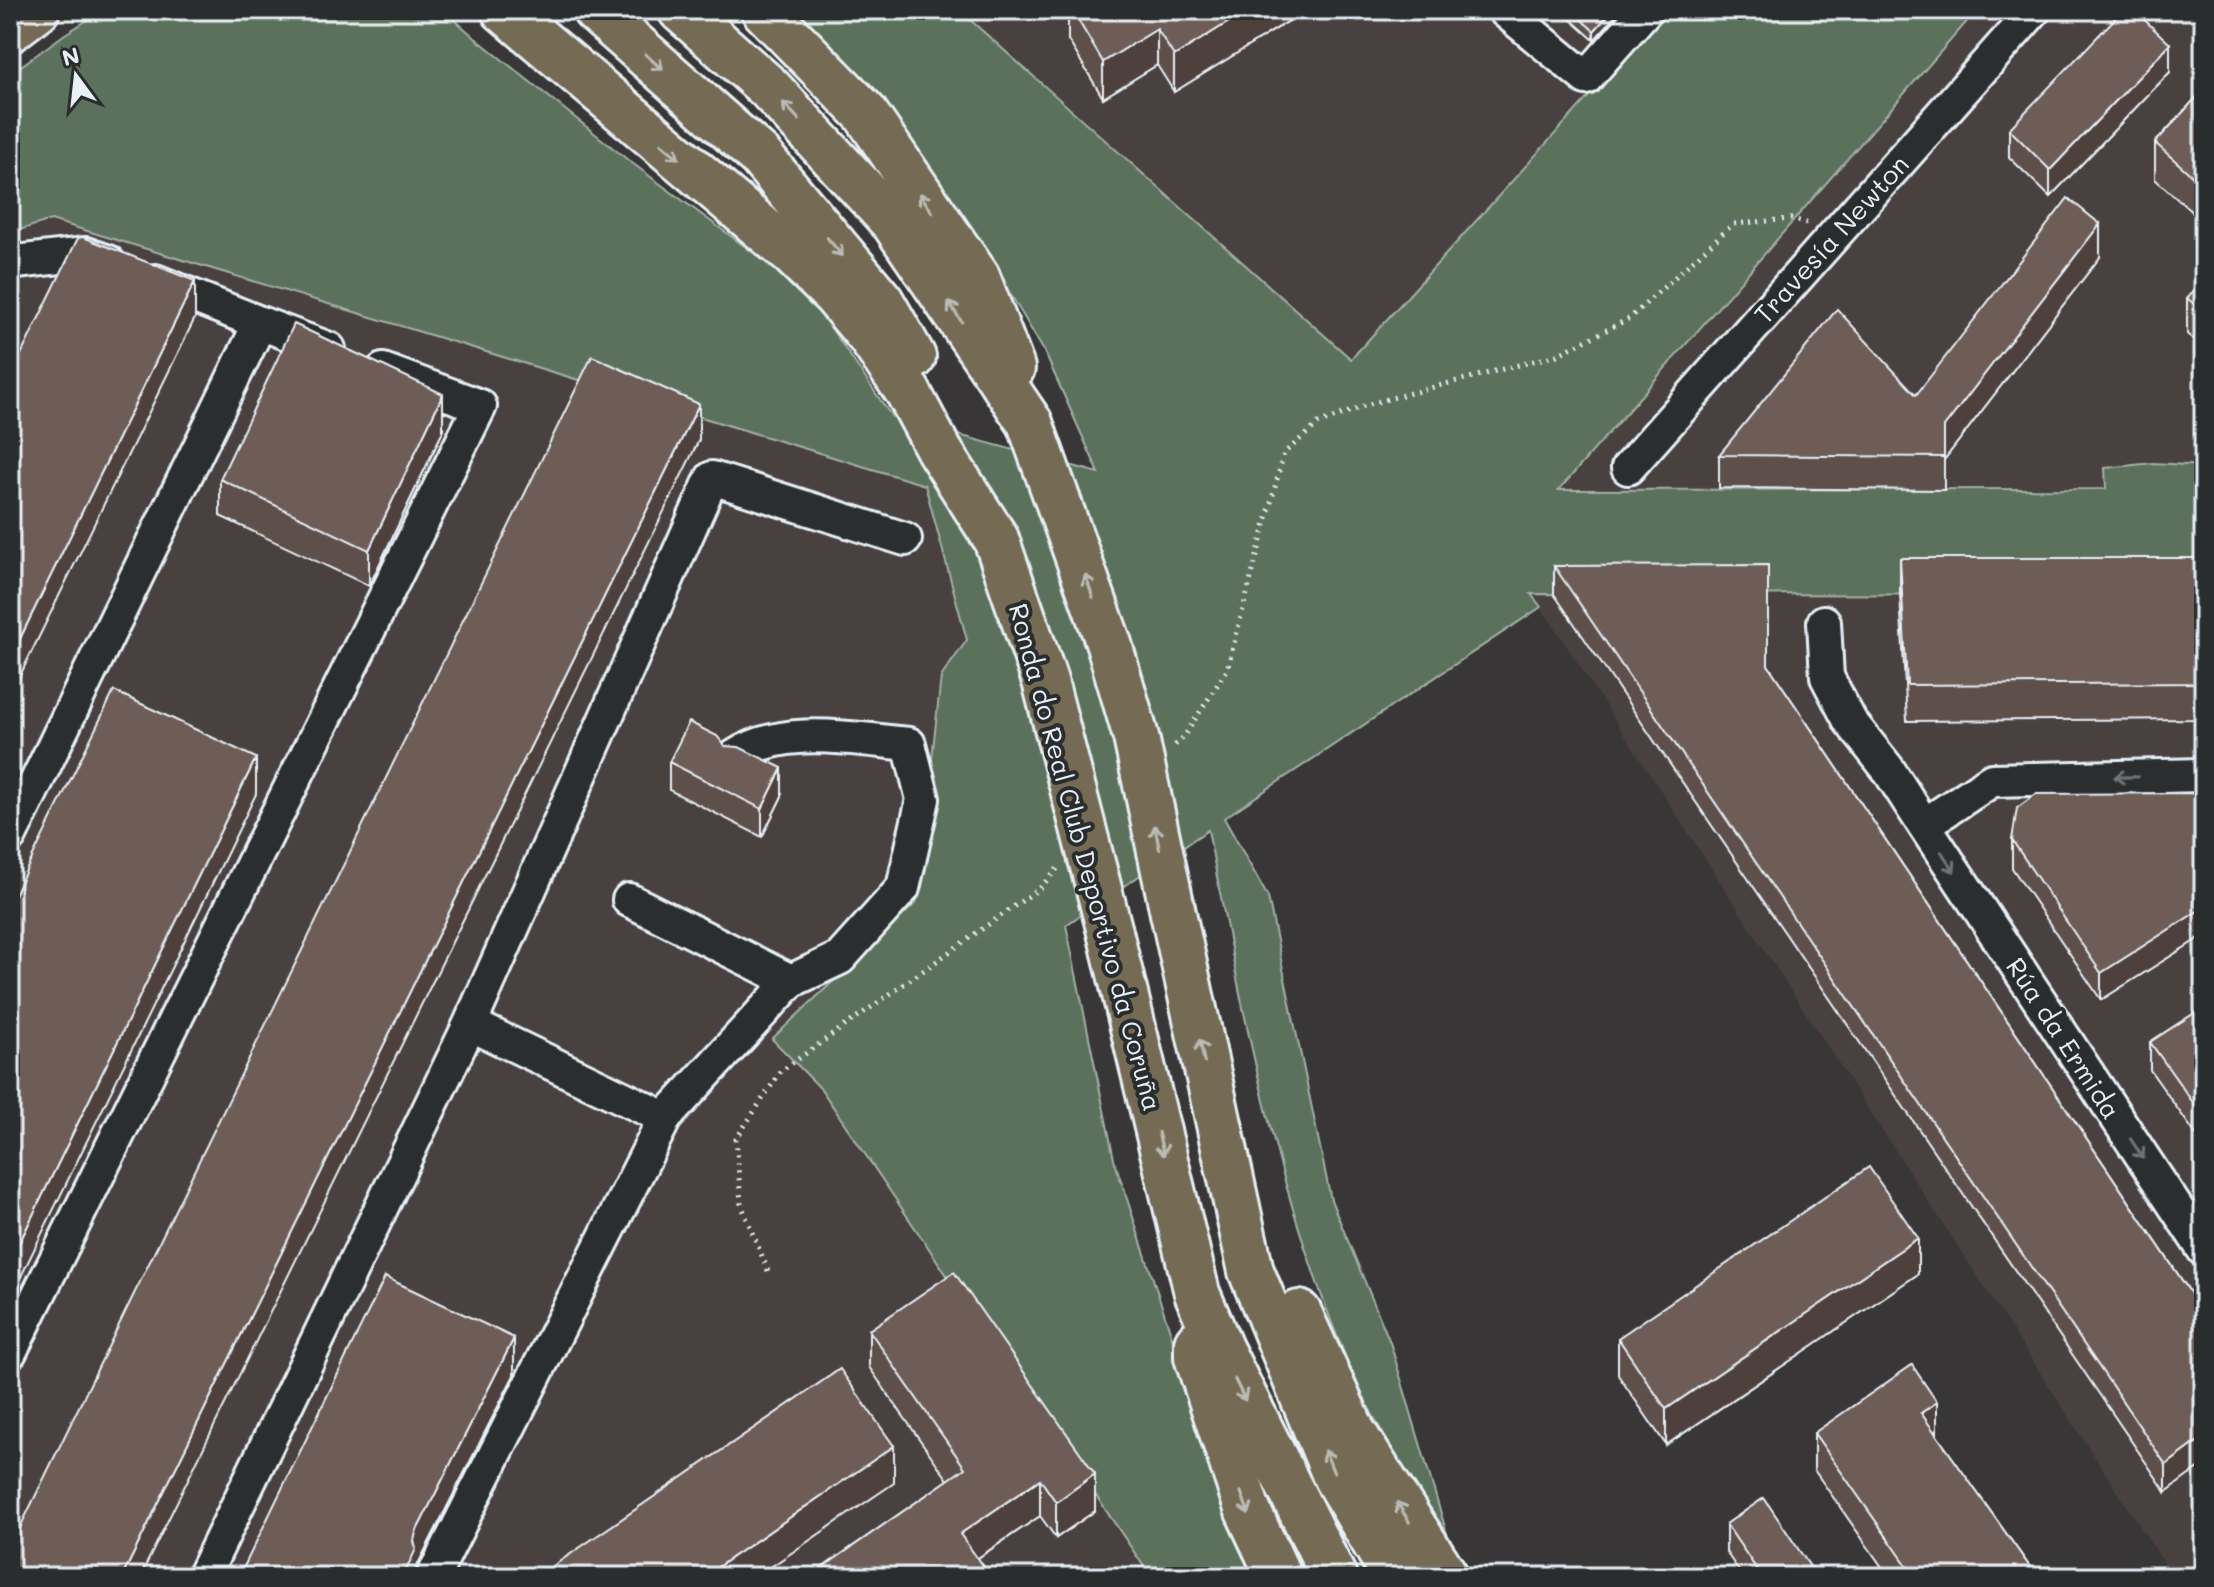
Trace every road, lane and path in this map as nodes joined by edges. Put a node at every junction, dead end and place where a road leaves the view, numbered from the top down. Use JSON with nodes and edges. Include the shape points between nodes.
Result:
{"nodes":[{"id":1,"x":39,"y":10,"type":"edge"},
{"id":2,"x":473,"y":10,"type":"edge"},
{"id":3,"x":504,"y":10,"type":"edge"},
{"id":4,"x":595,"y":10,"type":"edge"},
{"id":5,"x":681,"y":10,"type":"edge"},
{"id":6,"x":764,"y":10,"type":"edge"},
{"id":7,"x":1504,"y":10,"type":"edge"},
{"id":8,"x":1646,"y":10,"type":"edge"},
{"id":9,"x":2034,"y":10,"type":"edge"},
{"id":10,"x":10,"y":32,"type":"edge"},
{"id":11,"x":543,"y":45,"type":"junction"},
{"id":12,"x":1840,"y":229,"type":"junction"},
{"id":13,"x":10,"y":266,"type":"edge"},
{"id":14,"x":260,"y":323,"type":"junction"},
{"id":15,"x":1030,"y":423,"type":"junction"},
{"id":16,"x":1628,"y":468,"type":"dead end"},
{"id":17,"x":905,"y":539,"type":"dead end"},
{"id":18,"x":996,"y":539,"type":"junction"},
{"id":19,"x":1824,"y":622,"type":"dead end"},
{"id":20,"x":1166,"y":754,"type":"dead end"},
{"id":21,"x":734,"y":757,"type":"edge"},
{"id":22,"x":2204,"y":775,"type":"edge"},
{"id":23,"x":1924,"y":825,"type":"junction"},
{"id":24,"x":10,"y":836,"type":"edge"},
{"id":25,"x":1061,"y":866,"type":"dead end"},
{"id":26,"x":629,"y":900,"type":"dead end"},
{"id":27,"x":791,"y":981,"type":"junction"},
{"id":28,"x":470,"y":1024,"type":"junction"},
{"id":29,"x":665,"y":1118,"type":"junction"},
{"id":30,"x":1218,"y":1127,"type":"junction"},
{"id":31,"x":2204,"y":1250,"type":"edge"},
{"id":32,"x":768,"y":1271,"type":"dead end"},
{"id":33,"x":1197,"y":1293,"type":"junction"},
{"id":34,"x":10,"y":1352,"type":"edge"},
{"id":35,"x":203,"y":1577,"type":"edge"},
{"id":36,"x":433,"y":1577,"type":"edge"},
{"id":37,"x":1279,"y":1577,"type":"edge"},
{"id":38,"x":1334,"y":1577,"type":"edge"},
{"id":39,"x":1395,"y":1577,"type":"edge"},
{"id":40,"x":1446,"y":1577,"type":"edge"}],
"edges":[{"from":1,"to":10,"type":"main road"},
{"from":2,"to":11,"type":"highway","via":[[501,30]]},
{"from":3,"to":11,"type":"highway"},
{"from":4,"to":18,"type":"highway","name":"Ronda do Real Club Deportivo da Coruña","one_way":true,"via":[[760,156],[881,301],[943,408]]},
{"from":15,"to":5,"type":"highway","one_way":true,"via":[[894,223],[769,88]]},
{"from":15,"to":6,"type":"highway","one_way":true,"via":[[977,277],[865,113]]},
{"from":7,"to":8,"type":"street","via":[[1586,78]]},
{"from":9,"to":12,"type":"street","name":"Travesía Newton"},
{"from":11,"to":18,"type":"highway","one_way":true,"via":[[835,295],[908,392]]},
{"from":12,"to":16,"type":"street","name":"Travesía Newton"},
{"from":12,"to":20,"type":"path","via":[[1791,219],[1733,224],[1630,318],[1557,355],[1369,404],[1318,424],[1284,453],[1227,670],[1187,732]]},
{"from":13,"to":14,"type":"street","via":[[86,254]]},
{"from":14,"to":24,"type":"street"},
{"from":14,"to":34,"type":"street","via":[[480,406]]},
{"from":30,"to":15,"type":"highway","one_way":true,"bridge":true,"via":[[1136,737],[1109,644]]},
{"from":17,"to":28,"type":"street","via":[[712,478]]},
{"from":18,"to":33,"type":"highway","name":"Ronda do Real Club Deportivo da Coruña","one_way":true,"bridge":true,"via":[[1045,681]]},
{"from":19,"to":23,"type":"street","name":"Rúa da Ermida","via":[[1827,677],[1850,721]]},
{"from":21,"to":27,"type":"street","via":[[752,745],[793,738],[909,744],[923,799],[903,888],[840,958]]},
{"from":22,"to":23,"type":"street","one_way":true,"via":[[1992,780]]},
{"from":23,"to":31,"type":"street","name":"Rúa da Ermida","one_way":true},
{"from":25,"to":32,"type":"path","via":[[1040,888],[781,1071],[736,1139],[741,1204]]},
{"from":26,"to":27,"type":"street"},
{"from":27,"to":29,"type":"street"},
{"from":28,"to":29,"type":"street"},
{"from":28,"to":35,"type":"street"},
{"from":29,"to":36,"type":"street"},
{"from":39,"to":30,"type":"highway","one_way":true,"via":[[1336,1478],[1251,1271]]},
{"from":40,"to":30,"type":"highway","one_way":true,"via":[[1353,1432]]},
{"from":33,"to":37,"type":"highway","one_way":true,"via":[[1197,1357],[1248,1511]]},
{"from":33,"to":38,"type":"highway","name":"Ronda do Real Club Deportivo da Coruña","one_way":true}]}
